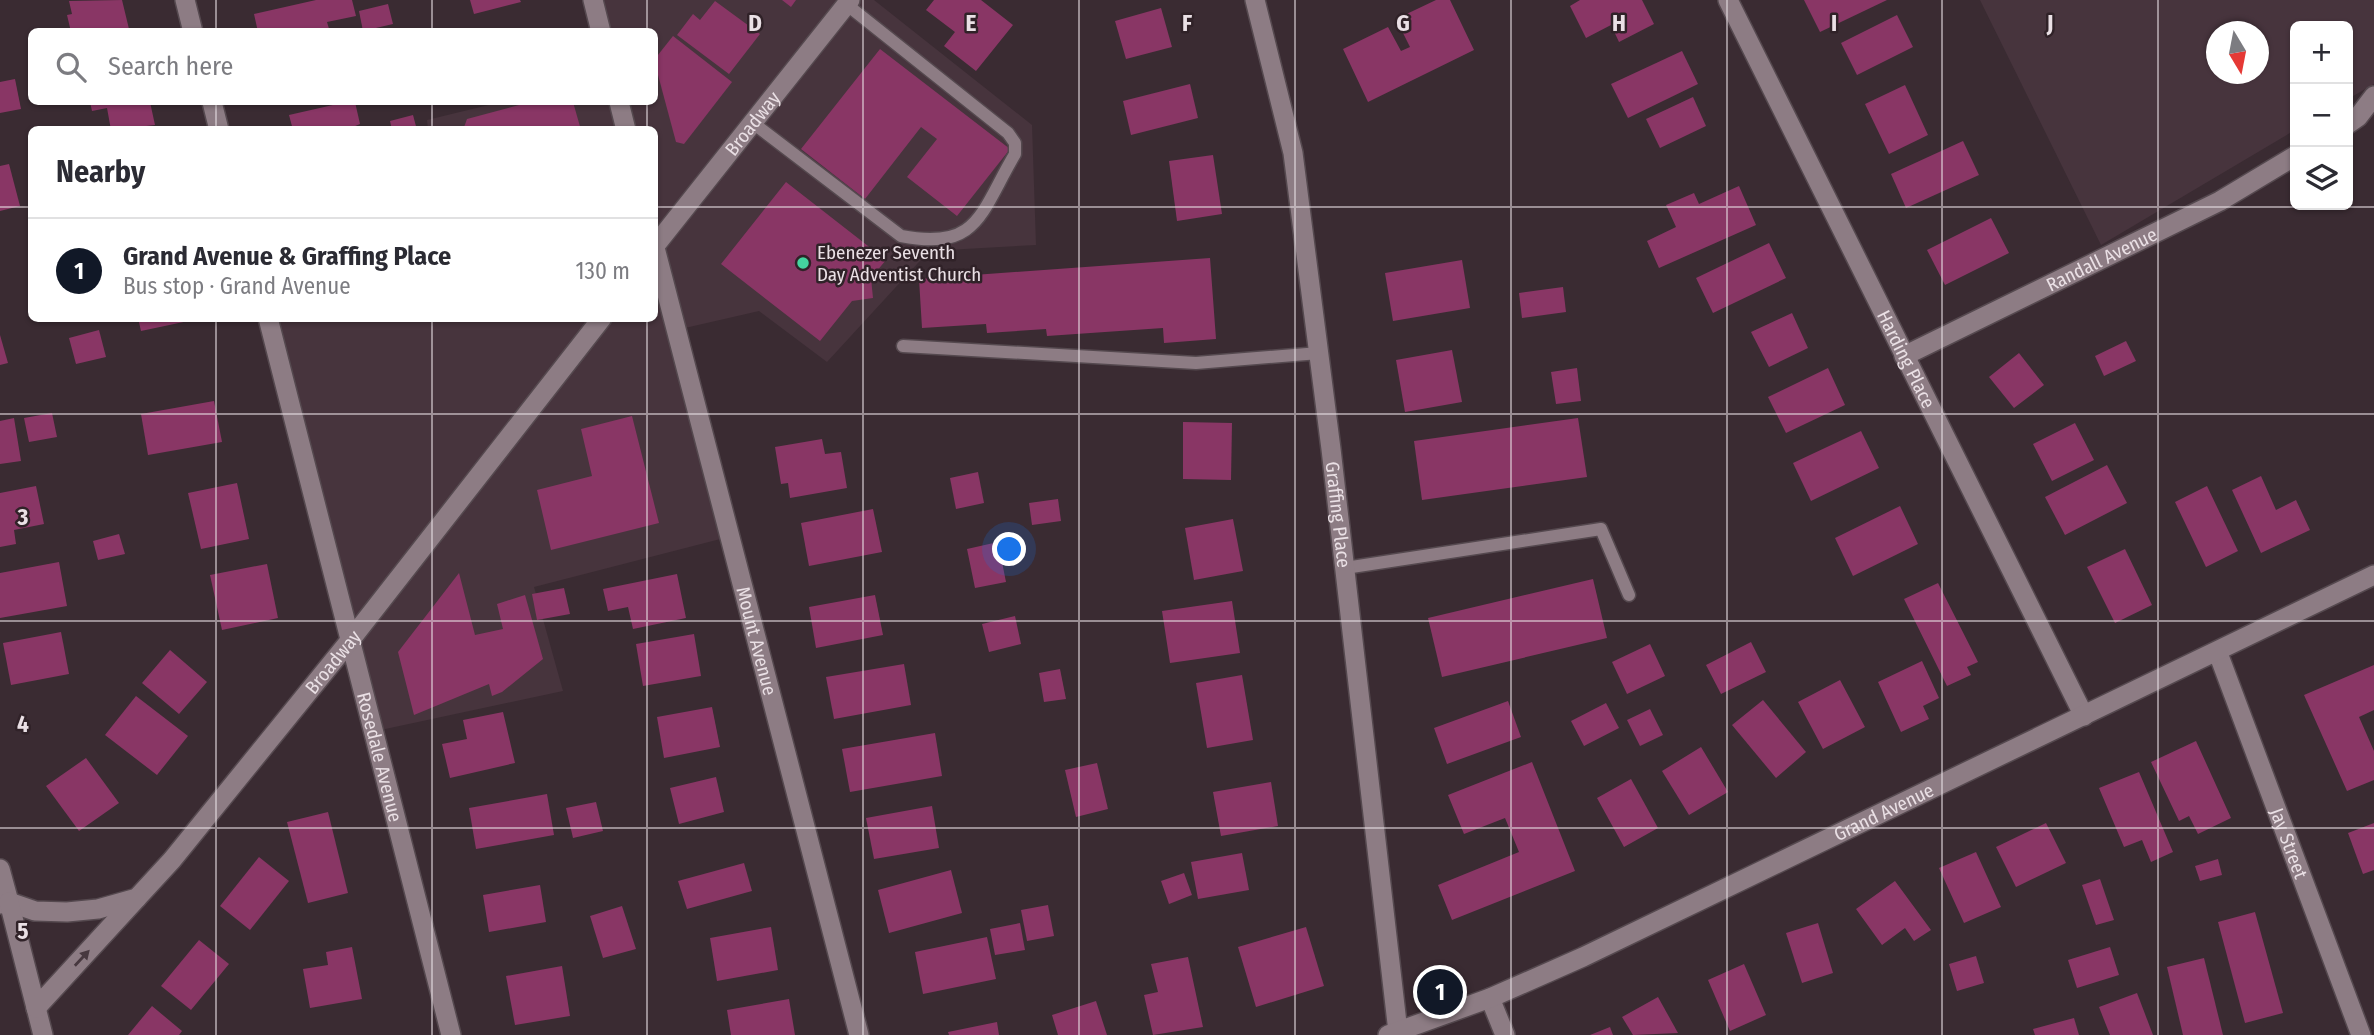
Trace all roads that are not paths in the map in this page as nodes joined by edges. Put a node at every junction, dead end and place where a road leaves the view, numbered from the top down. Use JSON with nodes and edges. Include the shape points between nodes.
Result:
{"nodes":[{"id":1,"x":185,"y":0,"type":"edge"},
{"id":2,"x":593,"y":0,"type":"edge"},
{"id":3,"x":1255,"y":0,"type":"edge"},
{"id":4,"x":1728,"y":0,"type":"edge"},
{"id":5,"x":848,"y":2,"type":"edge"},
{"id":6,"x":192,"y":28,"type":"edge"},
{"id":7,"x":600,"y":28,"type":"edge"},
{"id":8,"x":2374,"y":96,"type":"edge"},
{"id":9,"x":213,"y":105,"type":"edge"},
{"id":10,"x":619,"y":105,"type":"edge"},
{"id":11,"x":2360,"y":119,"type":"edge"},
{"id":12,"x":752,"y":123,"type":"junction"},
{"id":13,"x":218,"y":126,"type":"edge"},
{"id":14,"x":625,"y":126,"type":"edge"},
{"id":15,"x":2290,"y":159,"type":"edge"},
{"id":16,"x":658,"y":242,"type":"edge"},
{"id":17,"x":658,"y":258,"type":"edge"},
{"id":18,"x":269,"y":322,"type":"edge"},
{"id":19,"x":599,"y":322,"type":"edge"},
{"id":20,"x":902,"y":346,"type":"dead end"},
{"id":21,"x":1319,"y":353,"type":"junction"},
{"id":22,"x":1904,"y":356,"type":"junction"},
{"id":23,"x":1345,"y":568,"type":"junction"},
{"id":24,"x":2374,"y":575,"type":"edge"},
{"id":25,"x":1629,"y":595,"type":"dead end"},
{"id":26,"x":352,"y":638,"type":"junction"},
{"id":27,"x":2218,"y":653,"type":"junction"},
{"id":28,"x":2084,"y":716,"type":"junction"},
{"id":29,"x":0,"y":869,"type":"edge"},
{"id":30,"x":137,"y":898,"type":"junction"},
{"id":31,"x":4,"y":903,"type":"edge"},
{"id":32,"x":1490,"y":998,"type":"junction"},
{"id":33,"x":36,"y":1008,"type":"junction"},
{"id":34,"x":1393,"y":1033,"type":"edge"},
{"id":35,"x":43,"y":1035,"type":"edge"},
{"id":36,"x":451,"y":1035,"type":"edge"},
{"id":37,"x":859,"y":1035,"type":"edge"},
{"id":38,"x":1506,"y":1035,"type":"edge"},
{"id":39,"x":2361,"y":1035,"type":"edge"}],
"edges":[{"from":1,"to":6,"type":"street"},
{"from":2,"to":7,"type":"street"},
{"from":3,"to":21,"type":"street","name":"Graffing Place","via":[[1293,153]]},
{"from":4,"to":22,"type":"street","name":"Harding Place"},
{"from":5,"to":12,"type":"street","name":"Broadway"},
{"from":5,"to":12,"type":"lane","via":[[1015,143],[1015,154],[970,230],[952,239],[901,236]]},
{"from":8,"to":11,"type":"street"},
{"from":9,"to":13,"type":"street"},
{"from":10,"to":14,"type":"street"},
{"from":12,"to":16,"type":"street","name":"Broadway"},
{"from":15,"to":22,"type":"street","name":"Randall Avenue","via":[[2220,201]]},
{"from":17,"to":37,"type":"street","name":"Mount Avenue"},
{"from":18,"to":26,"type":"street","name":"Rosedale Avenue"},
{"from":19,"to":26,"type":"street","name":"Broadway"},
{"from":20,"to":21,"type":"lane","via":[[1196,363]]},
{"from":21,"to":23,"type":"street","name":"Graffing Place"},
{"from":22,"to":28,"type":"street","name":"Harding Place"},
{"from":23,"to":25,"type":"lane","via":[[1601,530]]},
{"from":23,"to":34,"type":"street","name":"Graffing Place"},
{"from":24,"to":27,"type":"street","name":"Grand Avenue"},
{"from":26,"to":30,"type":"street","name":"Broadway"},
{"from":26,"to":36,"type":"street","name":"Rosedale Avenue","via":[[355,670]]},
{"from":27,"to":28,"type":"street","name":"Grand Avenue"},
{"from":27,"to":39,"type":"street","name":"Jay Street"},
{"from":28,"to":32,"type":"street","name":"Grand Avenue"},
{"from":29,"to":31,"type":"street"},
{"from":30,"to":31,"type":"street","via":[[67,912],[35,911]]},
{"from":33,"to":30,"type":"street","name":"Broadway","one_way":true},
{"from":31,"to":33,"type":"street"},
{"from":32,"to":34,"type":"street","name":"Grand Avenue"},
{"from":32,"to":38,"type":"street"},
{"from":33,"to":35,"type":"street"}]}
